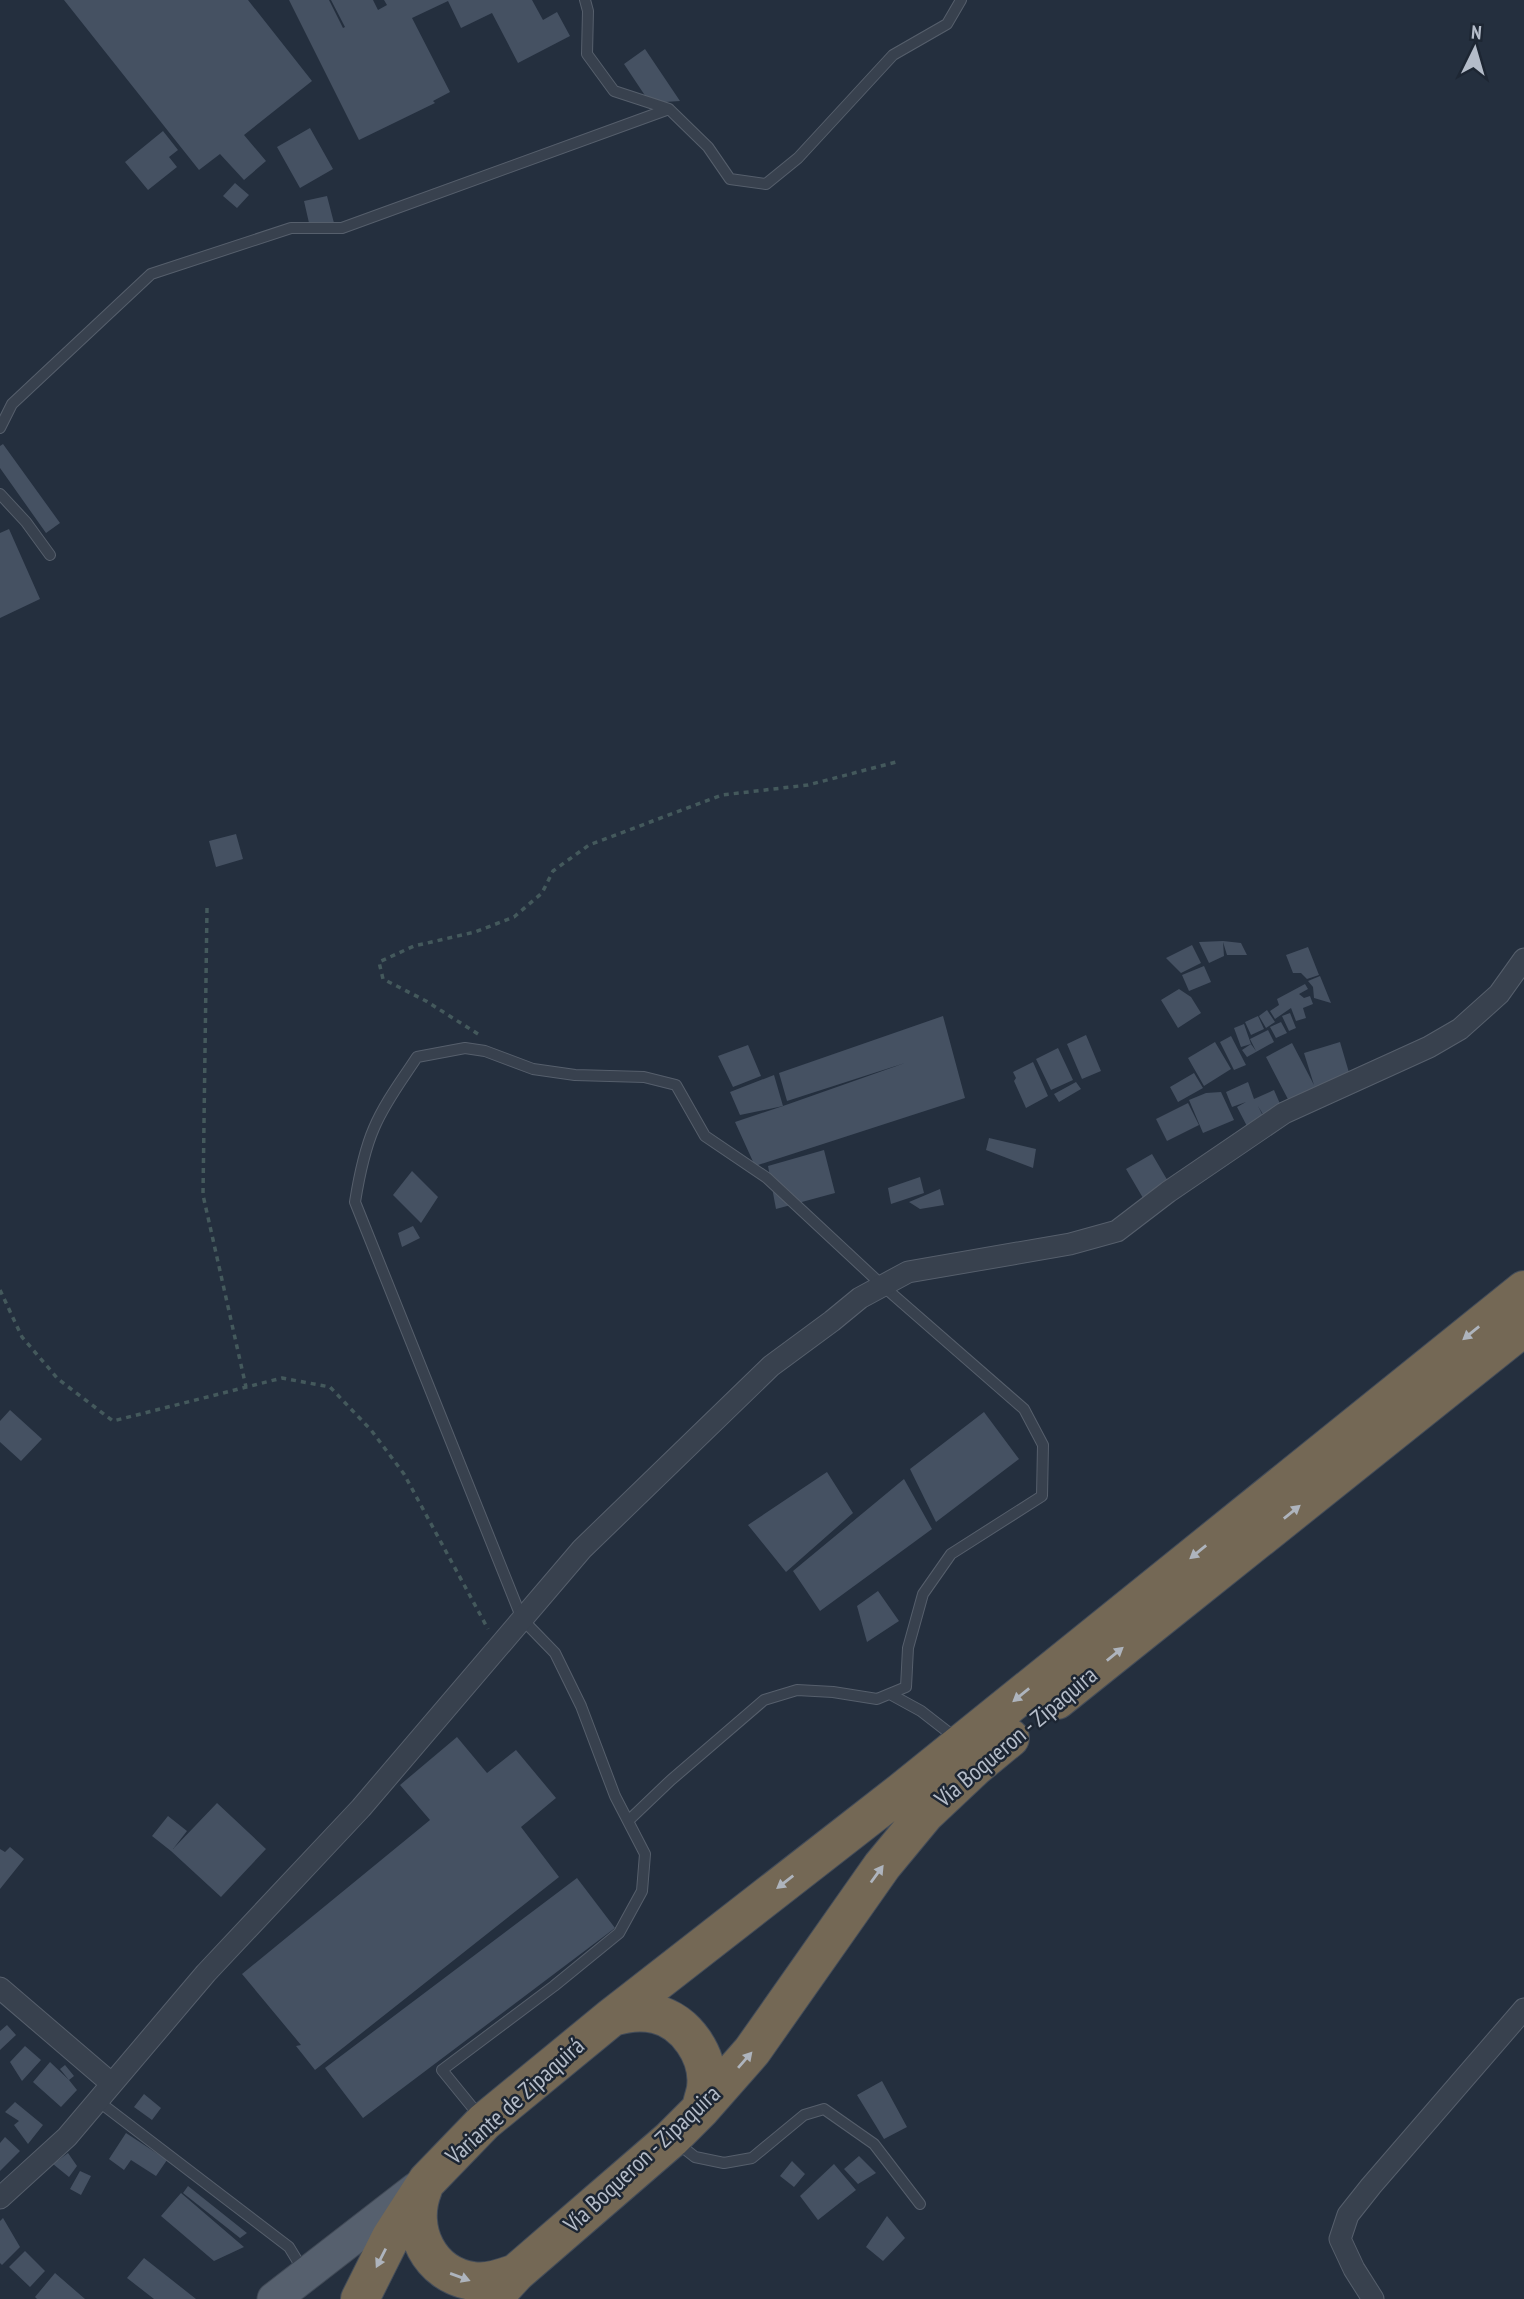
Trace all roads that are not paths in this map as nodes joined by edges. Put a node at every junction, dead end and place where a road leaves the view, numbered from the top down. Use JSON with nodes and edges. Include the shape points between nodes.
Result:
{"nodes":[{"id":1,"x":585,"y":0,"type":"edge"},
{"id":2,"x":961,"y":0,"type":"edge"},
{"id":3,"x":669,"y":109,"type":"junction"},
{"id":4,"x":0,"y":428,"type":"edge"},
{"id":5,"x":0,"y":494,"type":"edge"},
{"id":6,"x":50,"y":555,"type":"dead end"},
{"id":7,"x":1524,"y":959,"type":"edge"},
{"id":8,"x":883,"y":1286,"type":"junction"},
{"id":9,"x":1524,"y":1290,"type":"edge"},
{"id":10,"x":1524,"y":1327,"type":"edge"},
{"id":11,"x":522,"y":1619,"type":"junction"},
{"id":12,"x":890,"y":1694,"type":"junction"},
{"id":13,"x":962,"y":1743,"type":"junction"},
{"id":14,"x":628,"y":1821,"type":"junction"},
{"id":15,"x":0,"y":1988,"type":"edge"},
{"id":16,"x":1524,"y":2009,"type":"edge"},
{"id":17,"x":612,"y":2017,"type":"junction"},
{"id":18,"x":113,"y":2084,"type":"junction"},
{"id":19,"x":98,"y":2101,"type":"junction"},
{"id":20,"x":701,"y":2109,"type":"junction"},
{"id":21,"x":484,"y":2122,"type":"junction"},
{"id":22,"x":671,"y":2139,"type":"junction"},
{"id":23,"x":427,"y":2181,"type":"junction"},
{"id":24,"x":0,"y":2198,"type":"edge"},
{"id":25,"x":920,"y":2204,"type":"dead end"},
{"id":26,"x":306,"y":2274,"type":"junction"},
{"id":27,"x":504,"y":2286,"type":"edge"},
{"id":28,"x":274,"y":2299,"type":"edge"},
{"id":29,"x":360,"y":2299,"type":"edge"},
{"id":30,"x":1373,"y":2299,"type":"edge"}],
"edges":[{"from":1,"to":3,"type":"lane","via":[[587,54],[614,91]]},
{"from":2,"to":3,"type":"lane","via":[[947,24],[893,55],[798,158],[766,184],[730,179],[708,147]]},
{"from":3,"to":4,"type":"lane","via":[[342,228],[291,228],[150,274],[12,404]]},
{"from":5,"to":6,"type":"lane"},
{"from":7,"to":8,"type":"street","via":[[1500,994],[1460,1028],[1429,1047],[1284,1113],[1117,1231],[1070,1244],[908,1272]]},
{"from":8,"to":11,"type":"street","via":[[860,1297],[771,1366],[582,1549]]},
{"from":8,"to":11,"type":"lane","via":[[767,1178],[705,1136],[676,1085],[644,1077],[533,1069],[465,1048],[417,1057],[373,1129],[355,1202]]},
{"from":8,"to":12,"type":"lane","via":[[1024,1409],[1043,1446],[1042,1496],[951,1554],[923,1594],[908,1648],[906,1687]]},
{"from":9,"to":13,"type":"highway","name":"Vía Boqueron - Zipaquira","one_way":true},
{"from":20,"to":10,"type":"highway","name":"Vía Boqueron - Zipaquira","one_way":true,"via":[[752,2051],[883,1866],[925,1814],[975,1766]]},
{"from":11,"to":14,"type":"lane","via":[[555,1653]]},
{"from":11,"to":18,"type":"street","via":[[361,1808],[206,1973]]},
{"from":12,"to":13,"type":"lane"},
{"from":12,"to":14,"type":"lane","via":[[877,1699],[797,1690],[764,1700]]},
{"from":13,"to":17,"type":"highway","name":"Vía Boqueron - Zipaquira","one_way":true},
{"from":14,"to":21,"type":"lane","via":[[645,1854],[642,1891],[619,1933],[442,2070]]},
{"from":15,"to":18,"type":"street"},
{"from":16,"to":30,"type":"street","via":[[1348,2215],[1340,2239]]},
{"from":17,"to":20,"type":"highway","via":[[646,2013],[679,2025],[695,2042],[705,2063]]},
{"from":17,"to":21,"type":"highway","name":"Variante de Zipaquirá"},
{"from":18,"to":19,"type":"street"},
{"from":19,"to":24,"type":"street","via":[[67,2137]]},
{"from":19,"to":26,"type":"lane","via":[[289,2247]]},
{"from":20,"to":22,"type":"highway","name":"Vía Boqueron - Zipaquira"},
{"from":21,"to":23,"type":"highway","name":"Variante de Zipaquirá"},
{"from":22,"to":25,"type":"lane","via":[[695,2157],[724,2163],[752,2158],[804,2115],[824,2109],[874,2144]]},
{"from":22,"to":27,"type":"highway","name":"Vía Boqueron - Zipaquira"},
{"from":23,"to":26,"type":"main road"},
{"from":23,"to":27,"type":"highway","one_way":true,"via":[[418,2201],[417,2223],[422,2244],[435,2262],[452,2275]]},
{"from":23,"to":29,"type":"highway","name":"Variante de Zipaquirá","one_way":true,"via":[[391,2237]]},
{"from":26,"to":28,"type":"main road"}]}
